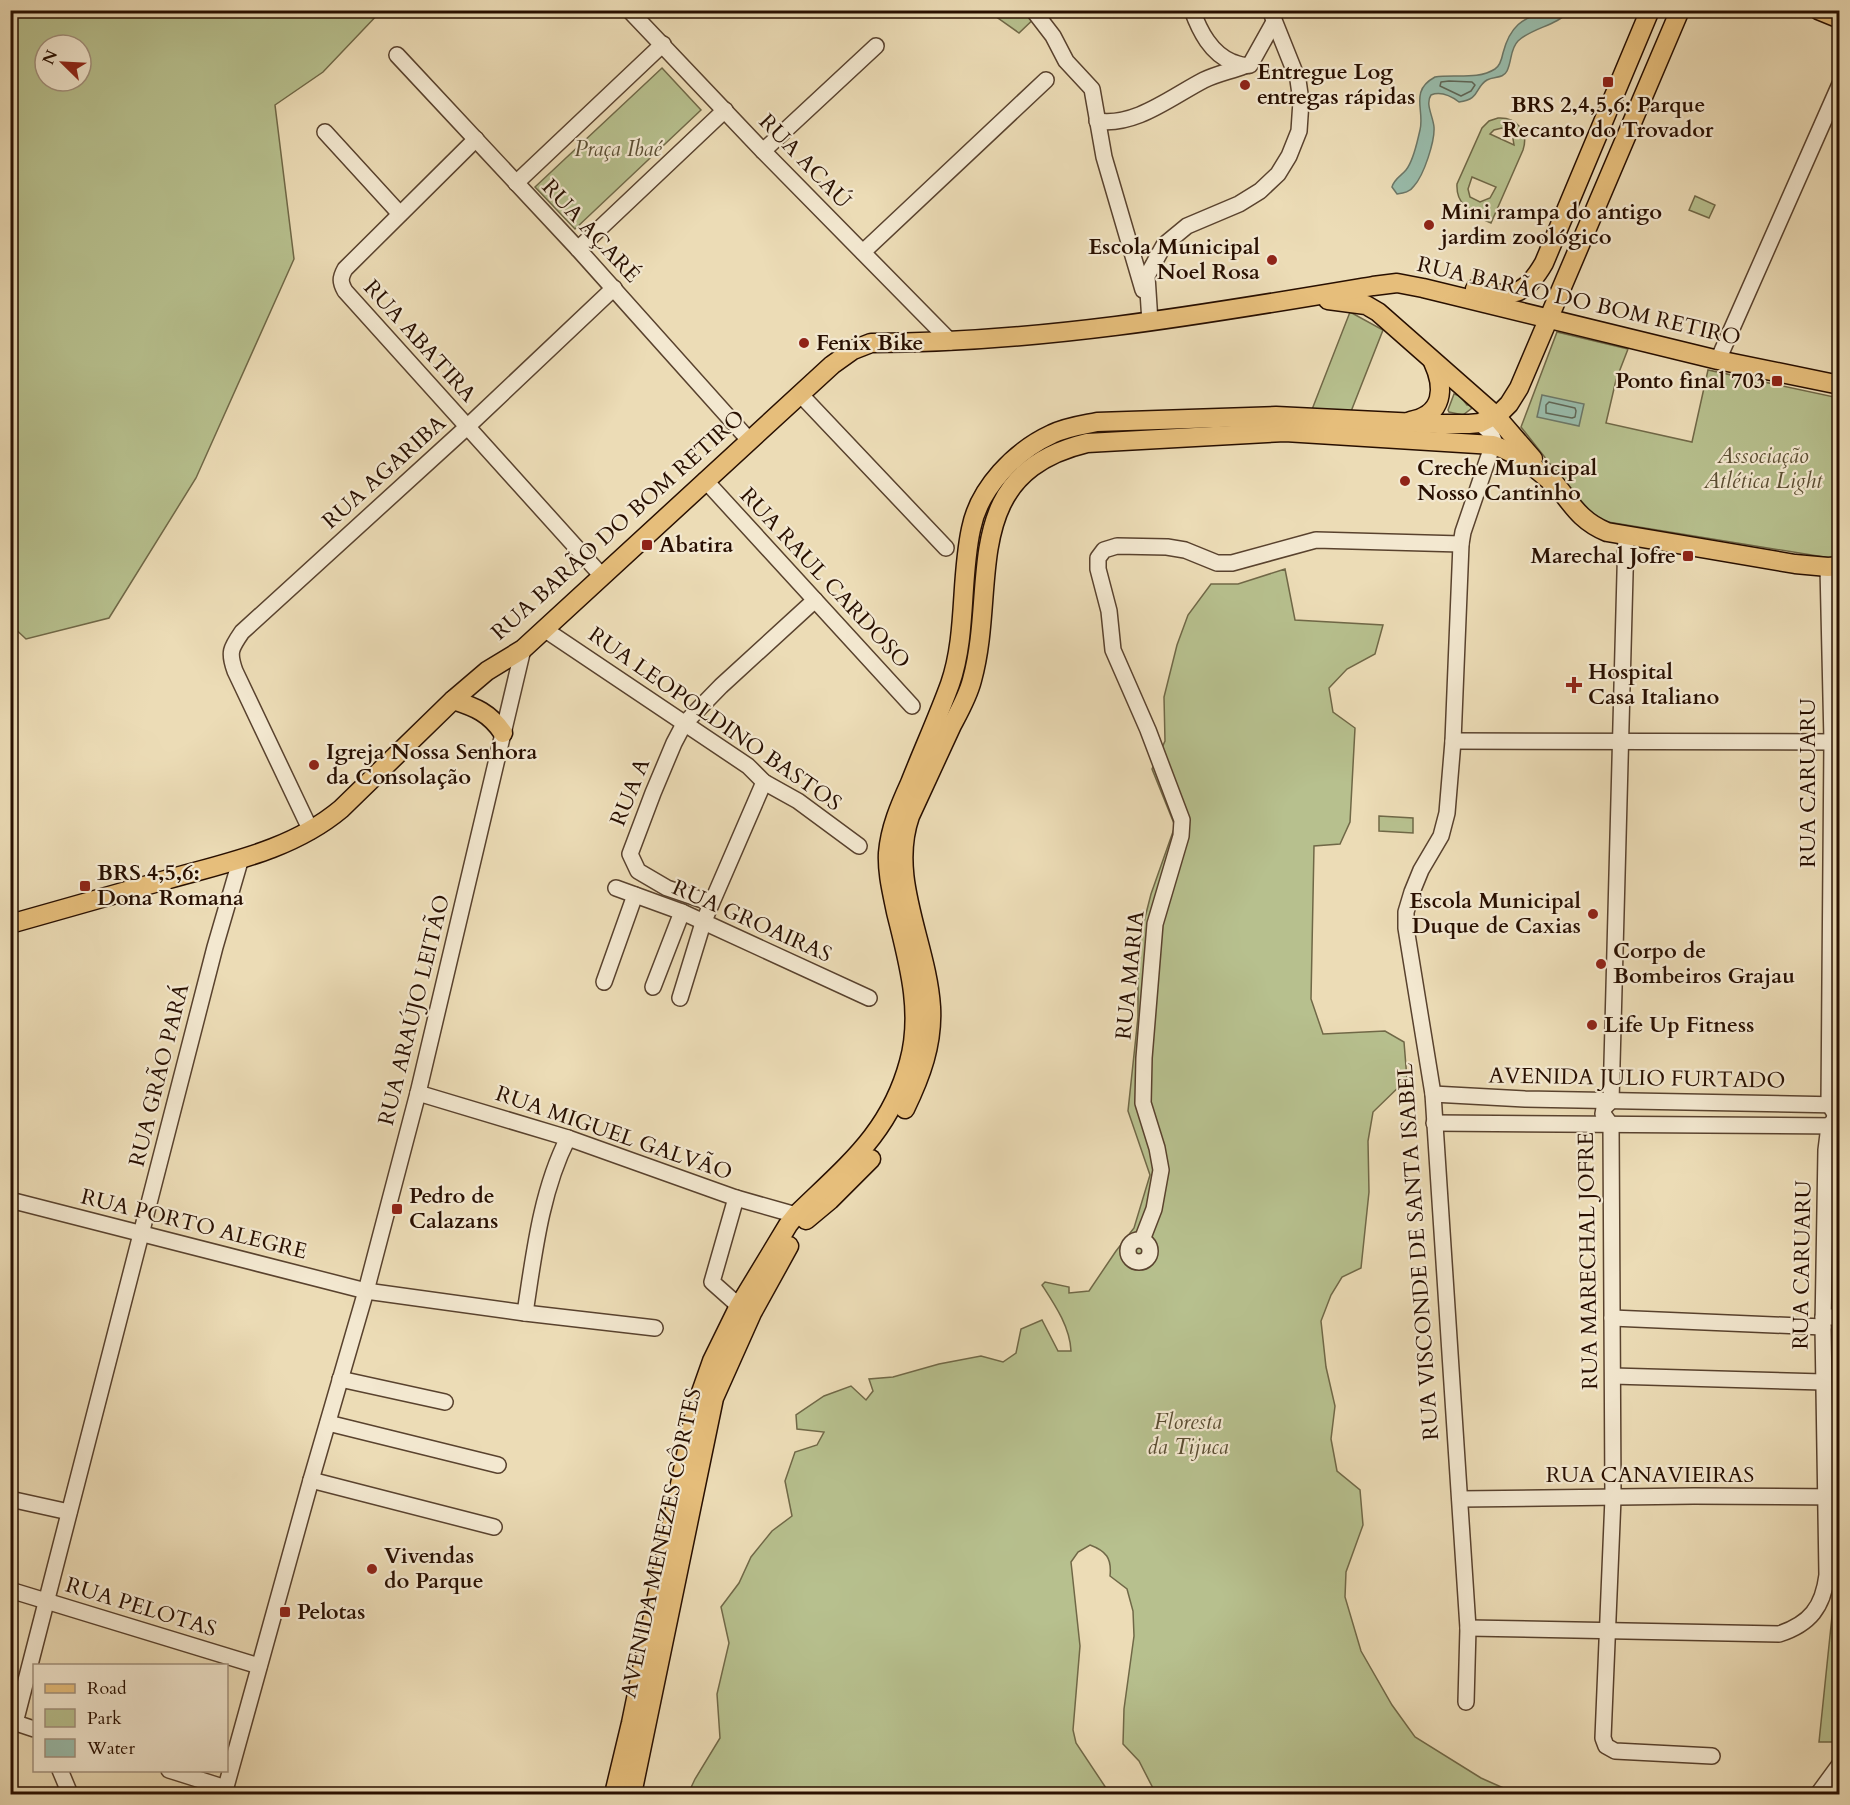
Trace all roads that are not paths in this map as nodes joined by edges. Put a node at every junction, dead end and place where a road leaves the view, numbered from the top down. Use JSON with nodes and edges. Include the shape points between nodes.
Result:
{"nodes":[{"id":1,"x":629,"y":10,"type":"edge"},
{"id":2,"x":1034,"y":10,"type":"edge"},
{"id":3,"x":1192,"y":10,"type":"edge"},
{"id":4,"x":1650,"y":10,"type":"edge"},
{"id":5,"x":1680,"y":10,"type":"edge"},
{"id":6,"x":1818,"y":10,"type":"edge"},
{"id":7,"x":1272,"y":16,"type":"edge"},
{"id":8,"x":1839,"y":19,"type":"edge"},
{"id":9,"x":663,"y":44,"type":"junction"},
{"id":10,"x":876,"y":46,"type":"dead end"},
{"id":11,"x":397,"y":55,"type":"dead end"},
{"id":12,"x":1244,"y":66,"type":"junction"},
{"id":13,"x":1046,"y":80,"type":"dead end"},
{"id":14,"x":1839,"y":84,"type":"edge"},
{"id":15,"x":725,"y":110,"type":"junction"},
{"id":16,"x":1097,"y":121,"type":"junction"},
{"id":17,"x":325,"y":132,"type":"dead end"},
{"id":18,"x":476,"y":139,"type":"junction"},
{"id":19,"x":763,"y":151,"type":"junction"},
{"id":20,"x":516,"y":183,"type":"junction"},
{"id":21,"x":400,"y":214,"type":"junction"},
{"id":22,"x":578,"y":249,"type":"junction"},
{"id":23,"x":863,"y":252,"type":"junction"},
{"id":24,"x":614,"y":288,"type":"junction"},
{"id":25,"x":1306,"y":297,"type":"junction"},
{"id":26,"x":1548,"y":320,"type":"junction"},
{"id":27,"x":1150,"y":322,"type":"junction"},
{"id":28,"x":951,"y":342,"type":"junction"},
{"id":29,"x":1431,"y":358,"type":"junction"},
{"id":30,"x":1718,"y":360,"type":"junction"},
{"id":31,"x":1839,"y":385,"type":"edge"},
{"id":32,"x":800,"y":394,"type":"junction"},
{"id":33,"x":1487,"y":419,"type":"junction"},
{"id":34,"x":1398,"y":422,"type":"junction"},
{"id":35,"x":467,"y":427,"type":"junction"},
{"id":36,"x":749,"y":440,"type":"junction"},
{"id":37,"x":1493,"y":445,"type":"junction"},
{"id":38,"x":705,"y":480,"type":"junction"},
{"id":39,"x":1558,"y":488,"type":"junction"},
{"id":40,"x":1626,"y":536,"type":"junction"},
{"id":41,"x":1461,"y":544,"type":"junction"},
{"id":42,"x":946,"y":548,"type":"dead end"},
{"id":43,"x":1834,"y":567,"type":"edge"},
{"id":44,"x":602,"y":576,"type":"junction"},
{"id":45,"x":815,"y":600,"type":"junction"},
{"id":46,"x":544,"y":629,"type":"junction"},
{"id":47,"x":523,"y":649,"type":"junction"},
{"id":48,"x":453,"y":700,"type":"junction"},
{"id":49,"x":912,"y":706,"type":"dead end"},
{"id":50,"x":684,"y":723,"type":"junction"},
{"id":51,"x":503,"y":733,"type":"junction"},
{"id":52,"x":1453,"y":741,"type":"junction"},
{"id":53,"x":1621,"y":741,"type":"junction"},
{"id":54,"x":1836,"y":741,"type":"edge"},
{"id":55,"x":764,"y":782,"type":"junction"},
{"id":56,"x":311,"y":831,"type":"junction"},
{"id":57,"x":859,"y":846,"type":"dead end"},
{"id":58,"x":241,"y":858,"type":"junction"},
{"id":59,"x":616,"y":888,"type":"dead end"},
{"id":60,"x":635,"y":895,"type":"junction"},
{"id":61,"x":711,"y":903,"type":"junction"},
{"id":62,"x":682,"y":912,"type":"junction"},
{"id":63,"x":703,"y":923,"type":"junction"},
{"id":64,"x":10,"y":924,"type":"edge"},
{"id":65,"x":604,"y":982,"type":"dead end"},
{"id":66,"x":653,"y":987,"type":"dead end"},
{"id":67,"x":680,"y":998,"type":"dead end"},
{"id":68,"x":869,"y":998,"type":"dead end"},
{"id":69,"x":418,"y":1093,"type":"junction"},
{"id":70,"x":1433,"y":1094,"type":"junction"},
{"id":71,"x":1615,"y":1101,"type":"junction"},
{"id":72,"x":1830,"y":1105,"type":"edge"},
{"id":73,"x":1434,"y":1123,"type":"junction"},
{"id":74,"x":1615,"y":1124,"type":"junction"},
{"id":75,"x":1829,"y":1126,"type":"edge"},
{"id":76,"x":568,"y":1138,"type":"junction"},
{"id":77,"x":736,"y":1198,"type":"junction"},
{"id":78,"x":10,"y":1200,"type":"edge"},
{"id":79,"x":796,"y":1215,"type":"junction"},
{"id":80,"x":142,"y":1234,"type":"junction"},
{"id":81,"x":1142,"y":1240,"type":"dead end"},
{"id":82,"x":366,"y":1292,"type":"junction"},
{"id":83,"x":739,"y":1306,"type":"junction"},
{"id":84,"x":525,"y":1313,"type":"junction"},
{"id":85,"x":1839,"y":1317,"type":"edge"},
{"id":86,"x":1612,"y":1318,"type":"junction"},
{"id":87,"x":1823,"y":1322,"type":"junction"},
{"id":88,"x":655,"y":1328,"type":"dead end"},
{"id":89,"x":1612,"y":1376,"type":"junction"},
{"id":90,"x":340,"y":1379,"type":"junction"},
{"id":91,"x":1823,"y":1382,"type":"junction"},
{"id":92,"x":445,"y":1402,"type":"dead end"},
{"id":93,"x":328,"y":1424,"type":"junction"},
{"id":94,"x":498,"y":1464,"type":"dead end"},
{"id":95,"x":310,"y":1480,"type":"junction"},
{"id":96,"x":1833,"y":1497,"type":"edge"},
{"id":97,"x":1612,"y":1498,"type":"junction"},
{"id":98,"x":10,"y":1499,"type":"edge"},
{"id":99,"x":1460,"y":1499,"type":"junction"},
{"id":100,"x":69,"y":1512,"type":"junction"},
{"id":101,"x":494,"y":1527,"type":"dead end"},
{"id":102,"x":10,"y":1590,"type":"edge"},
{"id":103,"x":46,"y":1602,"type":"junction"},
{"id":104,"x":1468,"y":1628,"type":"junction"},
{"id":105,"x":1606,"y":1630,"type":"junction"},
{"id":106,"x":35,"y":1664,"type":"edge"},
{"id":107,"x":259,"y":1666,"type":"junction"},
{"id":108,"x":33,"y":1676,"type":"edge"},
{"id":109,"x":1466,"y":1702,"type":"dead end"},
{"id":110,"x":24,"y":1727,"type":"edge"},
{"id":111,"x":1712,"y":1756,"type":"dead end"},
{"id":112,"x":1839,"y":1764,"type":"edge"},
{"id":113,"x":61,"y":1772,"type":"edge"},
{"id":114,"x":174,"y":1772,"type":"edge"},
{"id":115,"x":225,"y":1791,"type":"edge"},
{"id":116,"x":70,"y":1794,"type":"edge"},
{"id":117,"x":614,"y":1794,"type":"edge"},
{"id":118,"x":632,"y":1794,"type":"edge"},
{"id":119,"x":1818,"y":1794,"type":"edge"}],
"edges":[{"from":1,"to":9,"type":"street","name":"RUA ACAÚ"},
{"from":2,"to":16,"type":"street","via":[[1066,61],[1092,89]]},
{"from":3,"to":12,"type":"street","via":[[1204,39],[1223,58]]},
{"from":4,"to":25,"type":"main road","name":"RUA BARÃO DO BOM RETIRO","via":[[1544,263],[1527,287],[1512,294],[1492,294],[1418,274],[1390,272]]},
{"from":5,"to":26,"type":"main road"},
{"from":6,"to":8,"type":"main road"},
{"from":7,"to":12,"type":"street","via":[[1250,65]]},
{"from":7,"to":27,"type":"street","via":[[1298,80],[1299,131],[1278,174],[1260,191],[1187,226],[1164,245],[1147,276]]},
{"from":9,"to":15,"type":"street","name":"RUA ACAÚ"},
{"from":9,"to":20,"type":"street"},
{"from":10,"to":19,"type":"street"},
{"from":11,"to":18,"type":"street","name":"RUA AÇARÉ"},
{"from":12,"to":16,"type":"street","via":[[1206,79],[1154,108],[1112,123]]},
{"from":13,"to":23,"type":"street"},
{"from":14,"to":30,"type":"street"},
{"from":15,"to":19,"type":"street","name":"RUA ACAÚ"},
{"from":15,"to":22,"type":"street"},
{"from":16,"to":27,"type":"street"},
{"from":17,"to":21,"type":"street"},
{"from":18,"to":20,"type":"street","name":"RUA AÇARÉ"},
{"from":18,"to":21,"type":"street","name":"RUA ABATIRA"},
{"from":19,"to":23,"type":"street","name":"RUA ACAÚ"},
{"from":20,"to":22,"type":"street","name":"RUA AÇARÉ"},
{"from":21,"to":35,"type":"street","name":"RUA ABATIRA","via":[[345,269],[340,283]]},
{"from":22,"to":24,"type":"street","name":"RUA AÇARÉ"},
{"from":23,"to":28,"type":"street","name":"RUA ACAÚ"},
{"from":24,"to":35,"type":"street","name":"RUA AGARIBA"},
{"from":24,"to":36,"type":"street","name":"RUA AÇARÉ"},
{"from":25,"to":26,"type":"main road","name":"RUA BARÃO DO BOM RETIRO","via":[[1397,284]]},
{"from":25,"to":27,"type":"main road","name":"RUA BARÃO DO BOM RETIRO"},
{"from":25,"to":29,"type":"main road","via":[[1366,305]]},
{"from":26,"to":30,"type":"main road","name":"RUA BARÃO DO BOM RETIRO"},
{"from":26,"to":33,"type":"main road","via":[[1515,396]]},
{"from":27,"to":28,"type":"main road","name":"RUA BARÃO DO BOM RETIRO"},
{"from":28,"to":32,"type":"main road","name":"RUA BARÃO DO BOM RETIRO","via":[[861,346],[843,356]]},
{"from":29,"to":33,"type":"main road"},
{"from":29,"to":34,"type":"main road","via":[[1440,382],[1439,400],[1426,415]]},
{"from":30,"to":31,"type":"main road","name":"RUA BARÃO DO BOM RETIRO"},
{"from":32,"to":36,"type":"main road","name":"RUA BARÃO DO BOM RETIRO"},
{"from":32,"to":42,"type":"street"},
{"from":33,"to":34,"type":"main road","name":"AVENIDA MENEZES CÔRTES","via":[[1438,424]]},
{"from":33,"to":37,"type":"street"},
{"from":33,"to":39,"type":"main road"},
{"from":34,"to":79,"type":"main road","name":"AVENIDA MENEZES CÔRTES","via":[[1276,416],[1097,422],[1053,433],[1019,454],[1001,472],[971,527],[955,669],[890,838],[888,869],[913,990],[910,1059],[903,1084],[878,1131]]},
{"from":35,"to":44,"type":"street","name":"RUA ABATIRA"},
{"from":35,"to":56,"type":"street","name":"RUA AGARIBA","via":[[242,632],[233,645],[230,657],[235,672]]},
{"from":36,"to":38,"type":"main road","name":"RUA BARÃO DO BOM RETIRO"},
{"from":37,"to":39,"type":"main road","name":"AVENIDA MENEZES CÔRTES","via":[[1529,462]]},
{"from":37,"to":41,"type":"street","name":"RUA VISCONDE DE SANTA ISABEL"},
{"from":37,"to":118,"type":"main road","name":"AVENIDA MENEZES CÔRTES","via":[[1285,432],[1112,440],[1069,447],[1049,456],[1008,493],[992,527],[984,571],[978,656],[970,689],[904,832],[902,865],[928,977],[931,1009],[926,1062],[888,1137],[853,1178],[807,1220],[787,1249],[752,1312],[714,1398]]},
{"from":38,"to":44,"type":"main road","name":"RUA BARÃO DO BOM RETIRO"},
{"from":38,"to":45,"type":"street","name":"RUA RAUL CARDOSO"},
{"from":39,"to":40,"type":"main road","via":[[1584,519],[1607,532]]},
{"from":40,"to":43,"type":"main road"},
{"from":40,"to":53,"type":"street","name":"RUA MARECHAL JOFRE"},
{"from":41,"to":52,"type":"street","name":"RUA VISCONDE DE SANTA ISABEL"},
{"from":41,"to":81,"type":"street","name":"RUA MARIA","via":[[1316,540],[1232,563],[1217,563],[1167,547],[1118,546],[1104,550],[1098,558],[1113,650],[1182,820],[1181,836],[1155,924],[1143,1103],[1161,1170],[1154,1209]]},
{"from":43,"to":54,"type":"street","name":"RUA CARUARU"},
{"from":44,"to":46,"type":"main road","name":"RUA BARÃO DO BOM RETIRO"},
{"from":45,"to":49,"type":"street","name":"RUA RAUL CARDOSO"},
{"from":45,"to":50,"type":"street"},
{"from":46,"to":47,"type":"main road","name":"RUA BARÃO DO BOM RETIRO"},
{"from":46,"to":50,"type":"street","name":"RUA LEOPOLDINO BASTOS"},
{"from":47,"to":48,"type":"main road","name":"RUA BARÃO DO BOM RETIRO","via":[[487,671]]},
{"from":47,"to":51,"type":"street","name":"RUA ARAÚJO LEITÃO"},
{"from":48,"to":51,"type":"main road","via":[[487,714]]},
{"from":48,"to":56,"type":"main road","name":"RUA BARÃO DO BOM RETIRO","via":[[341,809]]},
{"from":50,"to":55,"type":"street","name":"RUA LEOPOLDINO BASTOS","via":[[748,766]]},
{"from":50,"to":61,"type":"street","name":"RUA A","via":[[630,854],[638,871],[667,888]]},
{"from":51,"to":69,"type":"street","name":"RUA ARAÚJO LEITÃO"},
{"from":52,"to":53,"type":"street"},
{"from":52,"to":70,"type":"street","name":"RUA VISCONDE DE SANTA ISABEL","via":[[1447,813],[1441,836],[1421,870],[1406,912],[1409,954]]},
{"from":53,"to":54,"type":"street"},
{"from":53,"to":71,"type":"street","name":"RUA MARECHAL JOFRE"},
{"from":54,"to":72,"type":"street","name":"RUA CARUARU"},
{"from":55,"to":57,"type":"street","name":"RUA LEOPOLDINO BASTOS","via":[[798,801]]},
{"from":55,"to":61,"type":"street"},
{"from":56,"to":58,"type":"main road","name":"RUA BARÃO DO BOM RETIRO"},
{"from":58,"to":64,"type":"main road","name":"RUA BARÃO DO BOM RETIRO"},
{"from":58,"to":80,"type":"street","name":"RUA GRÃO PARÁ"},
{"from":59,"to":60,"type":"street","name":"RUA GROAIRAS"},
{"from":60,"to":62,"type":"street","name":"RUA GROAIRAS"},
{"from":60,"to":65,"type":"street"},
{"from":61,"to":63,"type":"street"},
{"from":62,"to":63,"type":"street","name":"RUA GROAIRAS"},
{"from":62,"to":66,"type":"street"},
{"from":63,"to":67,"type":"street"},
{"from":63,"to":68,"type":"street","name":"RUA GROAIRAS"},
{"from":69,"to":76,"type":"street","name":"RUA MIGUEL GALVÃO"},
{"from":69,"to":82,"type":"street","name":"RUA ARAÚJO LEITÃO"},
{"from":70,"to":71,"type":"street","name":"AVENIDA JULIO FURTADO"},
{"from":70,"to":73,"type":"street","name":"RUA VISCONDE DE SANTA ISABEL"},
{"from":71,"to":72,"type":"street","name":"AVENIDA JULIO FURTADO"},
{"from":71,"to":74,"type":"street","name":"RUA MARECHAL JOFRE","via":[[1604,1108],[1603,1114]]},
{"from":72,"to":75,"type":"street","name":"RUA CARUARU","via":[[1835,1114]]},
{"from":73,"to":74,"type":"street","name":"AVENIDA JULIO FURTADO"},
{"from":73,"to":99,"type":"street","name":"RUA VISCONDE DE SANTA ISABEL"},
{"from":74,"to":75,"type":"street","name":"AVENIDA JULIO FURTADO"},
{"from":74,"to":86,"type":"street","name":"RUA MARECHAL JOFRE"},
{"from":75,"to":87,"type":"street","name":"RUA CARUARU"},
{"from":76,"to":77,"type":"street","name":"RUA MIGUEL GALVÃO"},
{"from":76,"to":84,"type":"street","via":[[543,1209]]},
{"from":77,"to":79,"type":"street","name":"RUA MIGUEL GALVÃO"},
{"from":77,"to":83,"type":"street","via":[[712,1282]]},
{"from":78,"to":80,"type":"street","name":"RUA PORTO ALEGRE"},
{"from":79,"to":83,"type":"main road","name":"AVENIDA MENEZES CÔRTES"},
{"from":80,"to":82,"type":"street","name":"RUA PORTO ALEGRE"},
{"from":80,"to":100,"type":"street","name":"RUA GRÃO PARÁ"},
{"from":82,"to":84,"type":"street","name":"RUA PORTO ALEGRE"},
{"from":82,"to":90,"type":"street","name":"RUA ARAÚJO LEITÃO"},
{"from":83,"to":117,"type":"main road","name":"AVENIDA MENEZES CÔRTES","via":[[712,1361],[693,1421]]},
{"from":84,"to":88,"type":"street","name":"RUA PORTO ALEGRE"},
{"from":85,"to":87,"type":"street"},
{"from":86,"to":87,"type":"street"},
{"from":86,"to":89,"type":"street","name":"RUA MARECHAL JOFRE"},
{"from":87,"to":91,"type":"street","name":"RUA CARUARU"},
{"from":89,"to":91,"type":"street"},
{"from":89,"to":97,"type":"street","name":"RUA MARECHAL JOFRE"},
{"from":90,"to":92,"type":"street"},
{"from":90,"to":93,"type":"street","name":"RUA ARAÚJO LEITÃO"},
{"from":91,"to":96,"type":"street","name":"RUA CARUARU"},
{"from":93,"to":94,"type":"street"},
{"from":93,"to":95,"type":"street","name":"RUA ARAÚJO LEITÃO"},
{"from":95,"to":101,"type":"street"},
{"from":95,"to":107,"type":"street","name":"RUA ARAÚJO LEITÃO"},
{"from":96,"to":97,"type":"street","name":"RUA CANAVIEIRAS"},
{"from":96,"to":105,"type":"street","name":"RUA CARUARU","via":[[1825,1592],[1801,1624],[1779,1634]]},
{"from":97,"to":99,"type":"street","name":"RUA CANAVIEIRAS"},
{"from":97,"to":105,"type":"street","name":"RUA MARECHAL JOFRE"},
{"from":98,"to":100,"type":"street"},
{"from":99,"to":104,"type":"street","name":"RUA VISCONDE DE SANTA ISABEL"},
{"from":100,"to":103,"type":"street","name":"RUA GRÃO PARÁ"},
{"from":102,"to":103,"type":"street","name":"RUA PELOTAS"},
{"from":103,"to":106,"type":"street","name":"RUA GRÃO PARÁ"},
{"from":103,"to":107,"type":"street","name":"RUA PELOTAS"},
{"from":104,"to":105,"type":"street","name":"RUA CARUARU"},
{"from":104,"to":109,"type":"street","name":"RUA VISCONDE DE SANTA ISABEL"},
{"from":105,"to":111,"type":"street","name":"RUA MARECHAL JOFRE","via":[[1606,1746],[1615,1750]]},
{"from":107,"to":115,"type":"street","name":"RUA ARAÚJO LEITÃO"},
{"from":108,"to":110,"type":"street","name":"RUA GRÃO PARÁ"},
{"from":112,"to":119,"type":"street"},
{"from":113,"to":116,"type":"street"},
{"from":114,"to":115,"type":"street"}]}
